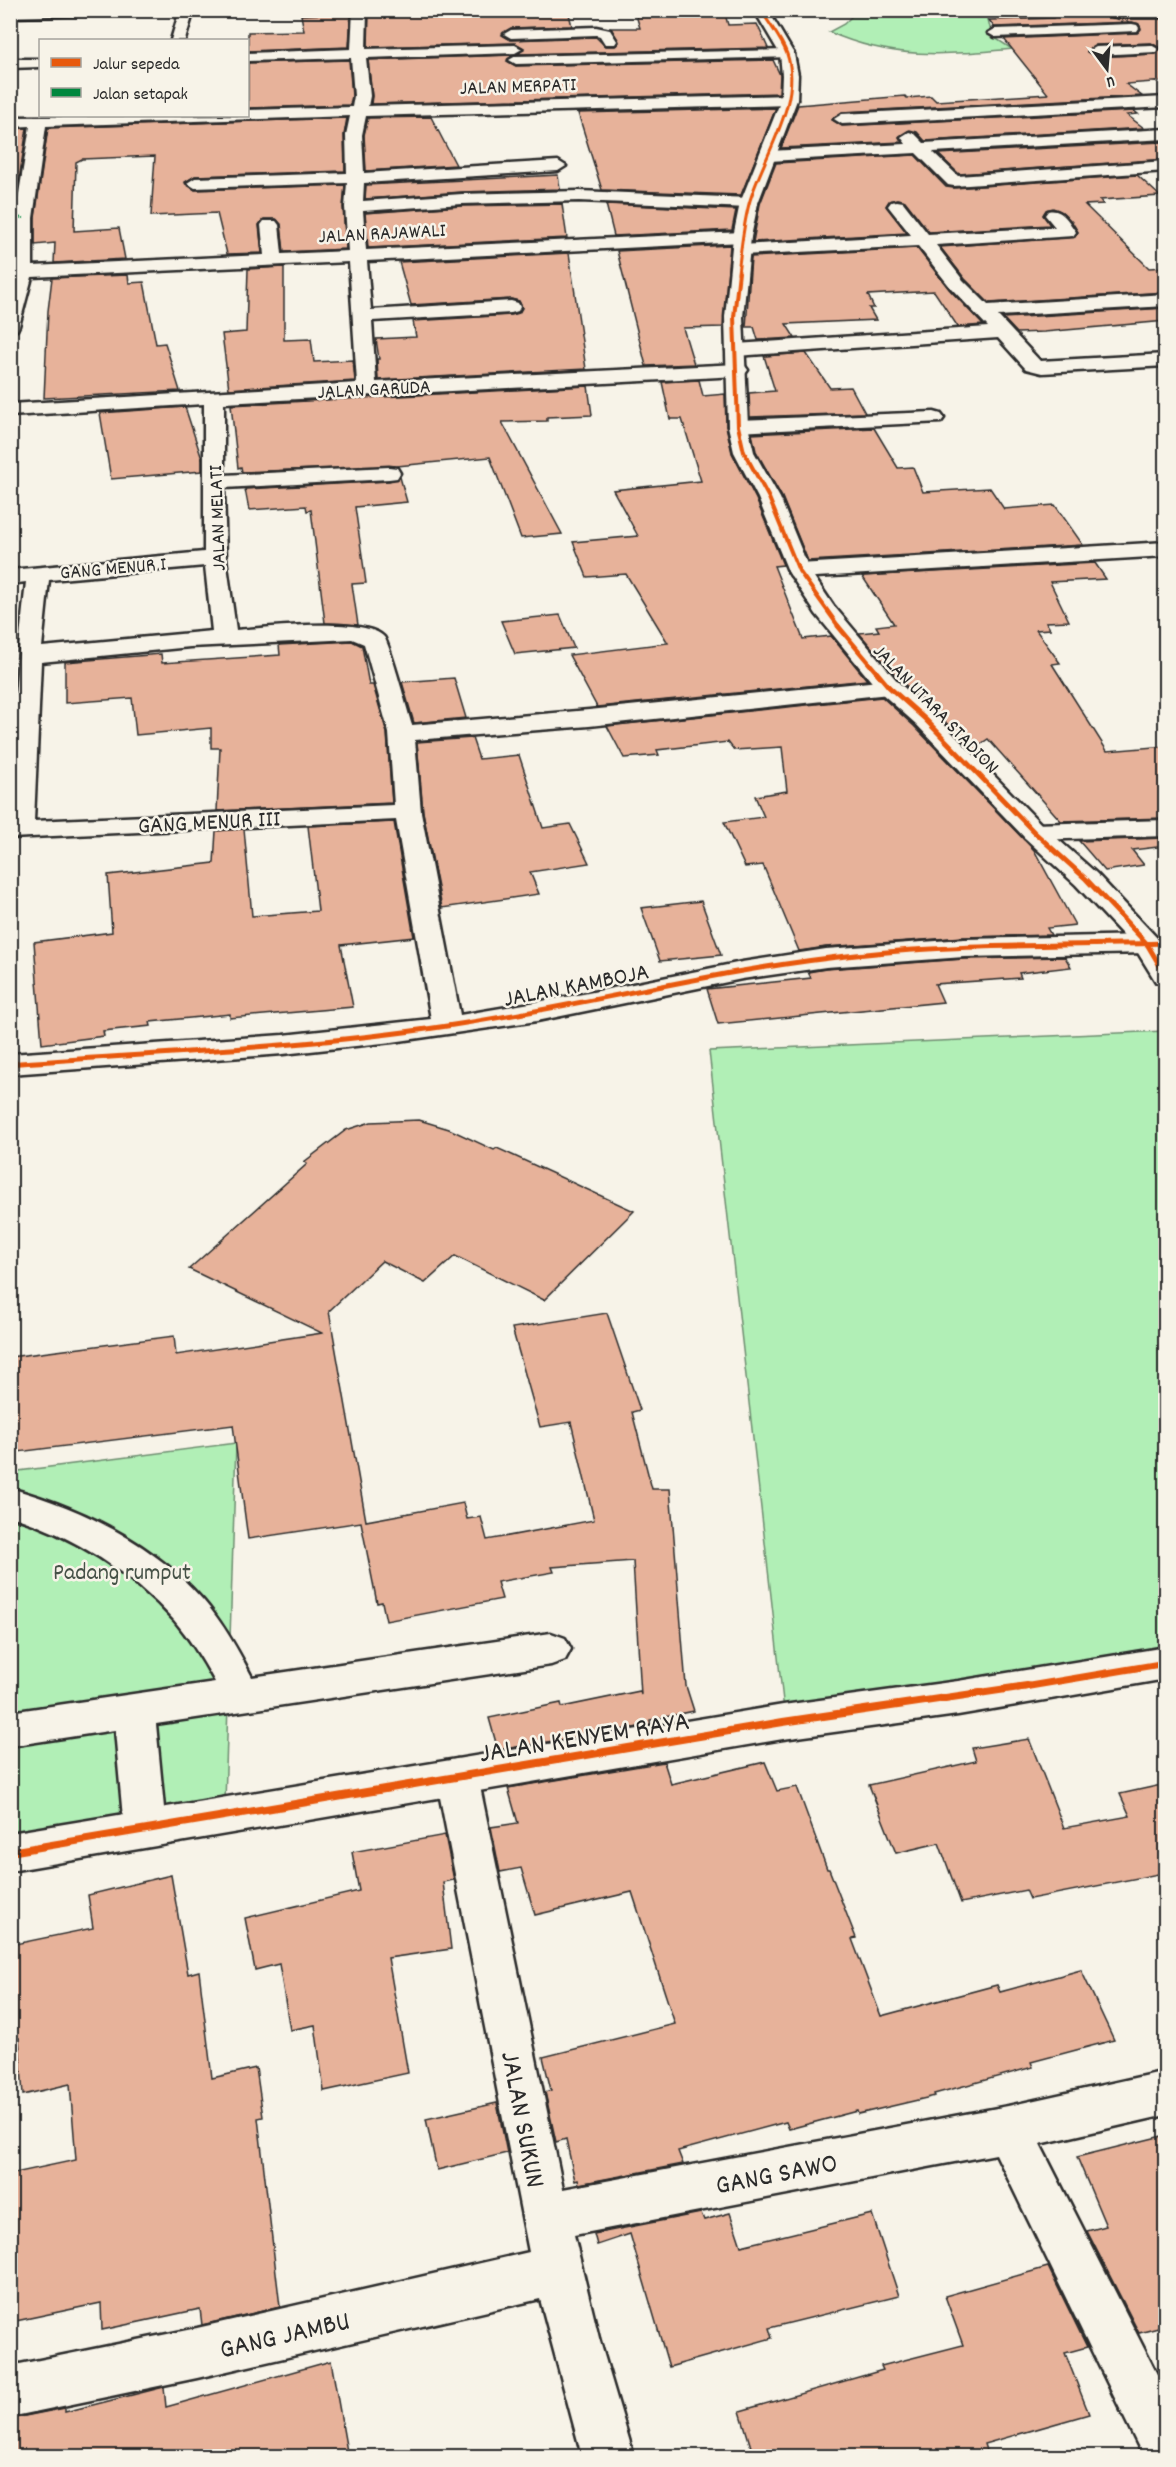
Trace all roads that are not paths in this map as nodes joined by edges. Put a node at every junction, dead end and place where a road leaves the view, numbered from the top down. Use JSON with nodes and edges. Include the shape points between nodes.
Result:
{"nodes":[{"id":1,"x":126,"y":10,"type":"edge"},
{"id":2,"x":187,"y":10,"type":"edge"},
{"id":3,"x":360,"y":10,"type":"edge"},
{"id":4,"x":761,"y":10,"type":"edge"},
{"id":5,"x":79,"y":11,"type":"edge"},
{"id":6,"x":1115,"y":12,"type":"edge"},
{"id":7,"x":10,"y":13,"type":"edge"},
{"id":8,"x":1166,"y":13,"type":"edge"},
{"id":9,"x":506,"y":18,"type":"dead end"},
{"id":10,"x":1132,"y":28,"type":"junction"},
{"id":11,"x":995,"y":33,"type":"dead end"},
{"id":12,"x":510,"y":34,"type":"junction"},
{"id":13,"x":178,"y":39,"type":"edge"},
{"id":14,"x":610,"y":41,"type":"dead end"},
{"id":15,"x":1151,"y":49,"type":"junction"},
{"id":16,"x":1082,"y":51,"type":"dead end"},
{"id":17,"x":358,"y":54,"type":"junction"},
{"id":18,"x":516,"y":54,"type":"junction"},
{"id":19,"x":787,"y":54,"type":"junction"},
{"id":20,"x":249,"y":57,"type":"edge"},
{"id":21,"x":1166,"y":62,"type":"edge"},
{"id":22,"x":39,"y":63,"type":"edge"},
{"id":23,"x":10,"y":64,"type":"edge"},
{"id":24,"x":520,"y":75,"type":"dead end"},
{"id":25,"x":786,"y":88,"type":"junction"},
{"id":26,"x":1166,"y":102,"type":"edge"},
{"id":27,"x":1090,"y":106,"type":"junction"},
{"id":28,"x":359,"y":111,"type":"junction"},
{"id":29,"x":988,"y":111,"type":"junction"},
{"id":30,"x":249,"y":115,"type":"edge"},
{"id":31,"x":890,"y":116,"type":"junction"},
{"id":32,"x":150,"y":117,"type":"edge"},
{"id":33,"x":49,"y":119,"type":"edge"},
{"id":34,"x":842,"y":119,"type":"dead end"},
{"id":35,"x":10,"y":122,"type":"edge"},
{"id":36,"x":1166,"y":134,"type":"edge"},
{"id":37,"x":1121,"y":136,"type":"junction"},
{"id":38,"x":1018,"y":141,"type":"junction"},
{"id":39,"x":919,"y":147,"type":"junction"},
{"id":40,"x":769,"y":156,"type":"junction"},
{"id":41,"x":558,"y":166,"type":"dead end"},
{"id":42,"x":1159,"y":166,"type":"edge"},
{"id":43,"x":1052,"y":174,"type":"junction"},
{"id":44,"x":356,"y":178,"type":"junction"},
{"id":45,"x":254,"y":181,"type":"junction"},
{"id":46,"x":195,"y":183,"type":"dead end"},
{"id":47,"x":256,"y":202,"type":"dead end"},
{"id":48,"x":749,"y":203,"type":"junction"},
{"id":49,"x":897,"y":206,"type":"dead end"},
{"id":50,"x":354,"y":207,"type":"junction"},
{"id":51,"x":1053,"y":215,"type":"dead end"},
{"id":52,"x":17,"y":218,"type":"edge"},
{"id":53,"x":270,"y":225,"type":"dead end"},
{"id":54,"x":921,"y":239,"type":"junction"},
{"id":55,"x":742,"y":243,"type":"junction"},
{"id":56,"x":18,"y":253,"type":"edge"},
{"id":57,"x":357,"y":256,"type":"junction"},
{"id":58,"x":274,"y":261,"type":"junction"},
{"id":59,"x":24,"y":272,"type":"junction"},
{"id":60,"x":1166,"y":300,"type":"edge"},
{"id":61,"x":511,"y":307,"type":"dead end"},
{"id":62,"x":984,"y":311,"type":"junction"},
{"id":63,"x":361,"y":316,"type":"junction"},
{"id":64,"x":10,"y":326,"type":"edge"},
{"id":65,"x":1003,"y":332,"type":"junction"},
{"id":66,"x":737,"y":360,"type":"junction"},
{"id":67,"x":1166,"y":360,"type":"edge"},
{"id":68,"x":367,"y":388,"type":"junction"},
{"id":69,"x":214,"y":398,"type":"junction"},
{"id":70,"x":10,"y":410,"type":"edge"},
{"id":71,"x":934,"y":418,"type":"dead end"},
{"id":72,"x":738,"y":426,"type":"junction"},
{"id":73,"x":389,"y":473,"type":"dead end"},
{"id":74,"x":213,"y":482,"type":"junction"},
{"id":75,"x":1166,"y":549,"type":"edge"},
{"id":76,"x":215,"y":558,"type":"junction"},
{"id":77,"x":799,"y":571,"type":"junction"},
{"id":78,"x":38,"y":574,"type":"junction"},
{"id":79,"x":10,"y":577,"type":"edge"},
{"id":80,"x":225,"y":638,"type":"junction"},
{"id":81,"x":29,"y":656,"type":"junction"},
{"id":82,"x":889,"y":687,"type":"junction"},
{"id":83,"x":18,"y":692,"type":"edge"},
{"id":84,"x":402,"y":734,"type":"junction"},
{"id":85,"x":408,"y":812,"type":"junction"},
{"id":86,"x":1166,"y":828,"type":"edge"},
{"id":87,"x":15,"y":830,"type":"edge"},
{"id":88,"x":1034,"y":832,"type":"junction"},
{"id":89,"x":1156,"y":944,"type":"edge"},
{"id":90,"x":1166,"y":976,"type":"edge"},
{"id":91,"x":447,"y":1026,"type":"junction"},
{"id":92,"x":10,"y":1064,"type":"edge"},
{"id":93,"x":10,"y":1502,"type":"edge"},
{"id":94,"x":551,"y":1649,"type":"dead end"},
{"id":95,"x":1166,"y":1663,"type":"edge"},
{"id":96,"x":242,"y":1695,"type":"junction"},
{"id":97,"x":134,"y":1711,"type":"junction"},
{"id":98,"x":10,"y":1729,"type":"edge"},
{"id":99,"x":457,"y":1777,"type":"junction"},
{"id":100,"x":145,"y":1829,"type":"junction"},
{"id":101,"x":10,"y":1852,"type":"edge"},
{"id":102,"x":1166,"y":2093,"type":"edge"},
{"id":103,"x":1008,"y":2129,"type":"junction"},
{"id":104,"x":545,"y":2216,"type":"junction"},
{"id":105,"x":558,"y":2270,"type":"junction"},
{"id":106,"x":10,"y":2392,"type":"edge"},
{"id":107,"x":1166,"y":2448,"type":"edge"},
{"id":108,"x":608,"y":2457,"type":"edge"}],
"edges":[{"from":1,"to":5,"type":"street"},
{"from":2,"to":13,"type":"street"},
{"from":3,"to":17,"type":"street"},
{"from":4,"to":19,"type":"street","name":"JALAN UTARA STADION"},
{"from":5,"to":7,"type":"street"},
{"from":6,"to":8,"type":"street"},
{"from":6,"to":10,"type":"street"},
{"from":9,"to":12,"type":"street"},
{"from":10,"to":11,"type":"street"},
{"from":10,"to":15,"type":"street"},
{"from":12,"to":14,"type":"street","via":[[596,31],[605,33]]},
{"from":12,"to":18,"type":"street"},
{"from":15,"to":16,"type":"street"},
{"from":15,"to":21,"type":"street"},
{"from":17,"to":18,"type":"street"},
{"from":17,"to":20,"type":"street"},
{"from":17,"to":28,"type":"street","via":[[362,88]]},
{"from":18,"to":19,"type":"street"},
{"from":18,"to":24,"type":"street"},
{"from":19,"to":25,"type":"street","name":"JALAN UTARA STADION"},
{"from":22,"to":23,"type":"street"},
{"from":25,"to":28,"type":"street","name":"JALAN MERPATI","via":[[530,98]]},
{"from":25,"to":40,"type":"street","name":"JALAN UTARA STADION"},
{"from":26,"to":27,"type":"street"},
{"from":27,"to":29,"type":"street"},
{"from":27,"to":37,"type":"street"},
{"from":28,"to":30,"type":"street","name":"JALAN MERPATI"},
{"from":28,"to":44,"type":"street","via":[[353,151]]},
{"from":29,"to":31,"type":"street"},
{"from":29,"to":38,"type":"street"},
{"from":31,"to":34,"type":"street"},
{"from":31,"to":39,"type":"street"},
{"from":32,"to":33,"type":"street"},
{"from":33,"to":35,"type":"street"},
{"from":33,"to":52,"type":"street"},
{"from":36,"to":37,"type":"street"},
{"from":37,"to":38,"type":"street"},
{"from":37,"to":42,"type":"street"},
{"from":38,"to":39,"type":"street"},
{"from":38,"to":43,"type":"street"},
{"from":39,"to":40,"type":"street"},
{"from":39,"to":43,"type":"street","via":[[954,181]]},
{"from":40,"to":48,"type":"street","name":"JALAN UTARA STADION"},
{"from":41,"to":44,"type":"street"},
{"from":42,"to":43,"type":"street"},
{"from":44,"to":45,"type":"street"},
{"from":44,"to":50,"type":"street"},
{"from":45,"to":46,"type":"street"},
{"from":45,"to":47,"type":"street"},
{"from":48,"to":50,"type":"street","via":[[579,196]]},
{"from":48,"to":55,"type":"street","name":"JALAN UTARA STADION"},
{"from":49,"to":54,"type":"street"},
{"from":50,"to":57,"type":"street"},
{"from":51,"to":54,"type":"street","name":"JALAN RAJAWALI","via":[[1067,232]]},
{"from":52,"to":56,"type":"street"},
{"from":53,"to":58,"type":"street"},
{"from":54,"to":55,"type":"street","name":"JALAN RAJAWALI"},
{"from":54,"to":62,"type":"street"},
{"from":55,"to":57,"type":"street","name":"JALAN RAJAWALI"},
{"from":55,"to":66,"type":"street","name":"JALAN UTARA STADION","via":[[735,317]]},
{"from":56,"to":59,"type":"street"},
{"from":57,"to":58,"type":"street","name":"JALAN RAJAWALI"},
{"from":57,"to":63,"type":"street"},
{"from":58,"to":59,"type":"street","name":"JALAN RAJAWALI"},
{"from":59,"to":64,"type":"street"},
{"from":60,"to":62,"type":"street"},
{"from":61,"to":63,"type":"street"},
{"from":62,"to":65,"type":"street"},
{"from":63,"to":68,"type":"street"},
{"from":65,"to":66,"type":"street","name":"JALAN GARUDA"},
{"from":65,"to":67,"type":"street","via":[[1033,365],[1042,367]]},
{"from":66,"to":68,"type":"street","name":"JALAN GARUDA"},
{"from":66,"to":72,"type":"street","name":"JALAN UTARA STADION"},
{"from":68,"to":69,"type":"street","name":"JALAN GARUDA"},
{"from":69,"to":70,"type":"street","name":"JALAN GARUDA"},
{"from":69,"to":74,"type":"street","name":"JALAN MELATI"},
{"from":71,"to":72,"type":"street"},
{"from":72,"to":77,"type":"street","name":"JALAN UTARA STADION","via":[[744,452],[769,498]]},
{"from":73,"to":74,"type":"street"},
{"from":74,"to":76,"type":"street","name":"JALAN MELATI"},
{"from":75,"to":77,"type":"street"},
{"from":76,"to":78,"type":"street","name":"GANG MENUR I"},
{"from":76,"to":80,"type":"street","name":"JALAN MELATI"},
{"from":77,"to":82,"type":"street","name":"JALAN UTARA STADION","via":[[824,609]]},
{"from":78,"to":79,"type":"street","name":"GANG MENUR I"},
{"from":78,"to":81,"type":"street"},
{"from":80,"to":81,"type":"street"},
{"from":80,"to":84,"type":"street","via":[[352,632],[370,637],[377,644]]},
{"from":81,"to":83,"type":"street"},
{"from":82,"to":84,"type":"street"},
{"from":82,"to":88,"type":"street","name":"JALAN UTARA STADION"},
{"from":83,"to":87,"type":"street"},
{"from":84,"to":85,"type":"street"},
{"from":85,"to":87,"type":"street","name":"GANG MENUR III"},
{"from":85,"to":91,"type":"street"},
{"from":86,"to":88,"type":"street"},
{"from":88,"to":89,"type":"street","name":"JALAN UTARA STADION"},
{"from":89,"to":90,"type":"street","name":"JALAN UTARA STADION"},
{"from":89,"to":91,"type":"street","name":"JALAN KAMBOJA","via":[[919,949],[856,955],[704,977]]},
{"from":91,"to":92,"type":"street","name":"JALAN KAMBOJA"},
{"from":93,"to":96,"type":"street","via":[[77,1529],[144,1568],[180,1601],[214,1644]]},
{"from":94,"to":96,"type":"street"},
{"from":95,"to":99,"type":"street","name":"JALAN KENYEM RAYA"},
{"from":96,"to":97,"type":"street"},
{"from":97,"to":98,"type":"street"},
{"from":97,"to":100,"type":"street"},
{"from":99,"to":100,"type":"street","name":"JALAN KENYEM RAYA"},
{"from":99,"to":104,"type":"street","name":"JALAN SUKUN"},
{"from":100,"to":101,"type":"street","name":"JALAN KENYEM RAYA"},
{"from":102,"to":103,"type":"street","name":"GANG SAWO"},
{"from":103,"to":104,"type":"street","name":"GANG SAWO"},
{"from":103,"to":107,"type":"street"},
{"from":104,"to":105,"type":"street","name":"JALAN SUKUN"},
{"from":105,"to":106,"type":"street","name":"GANG JAMBU"},
{"from":105,"to":108,"type":"street","name":"JALAN SUKUN"}]}
